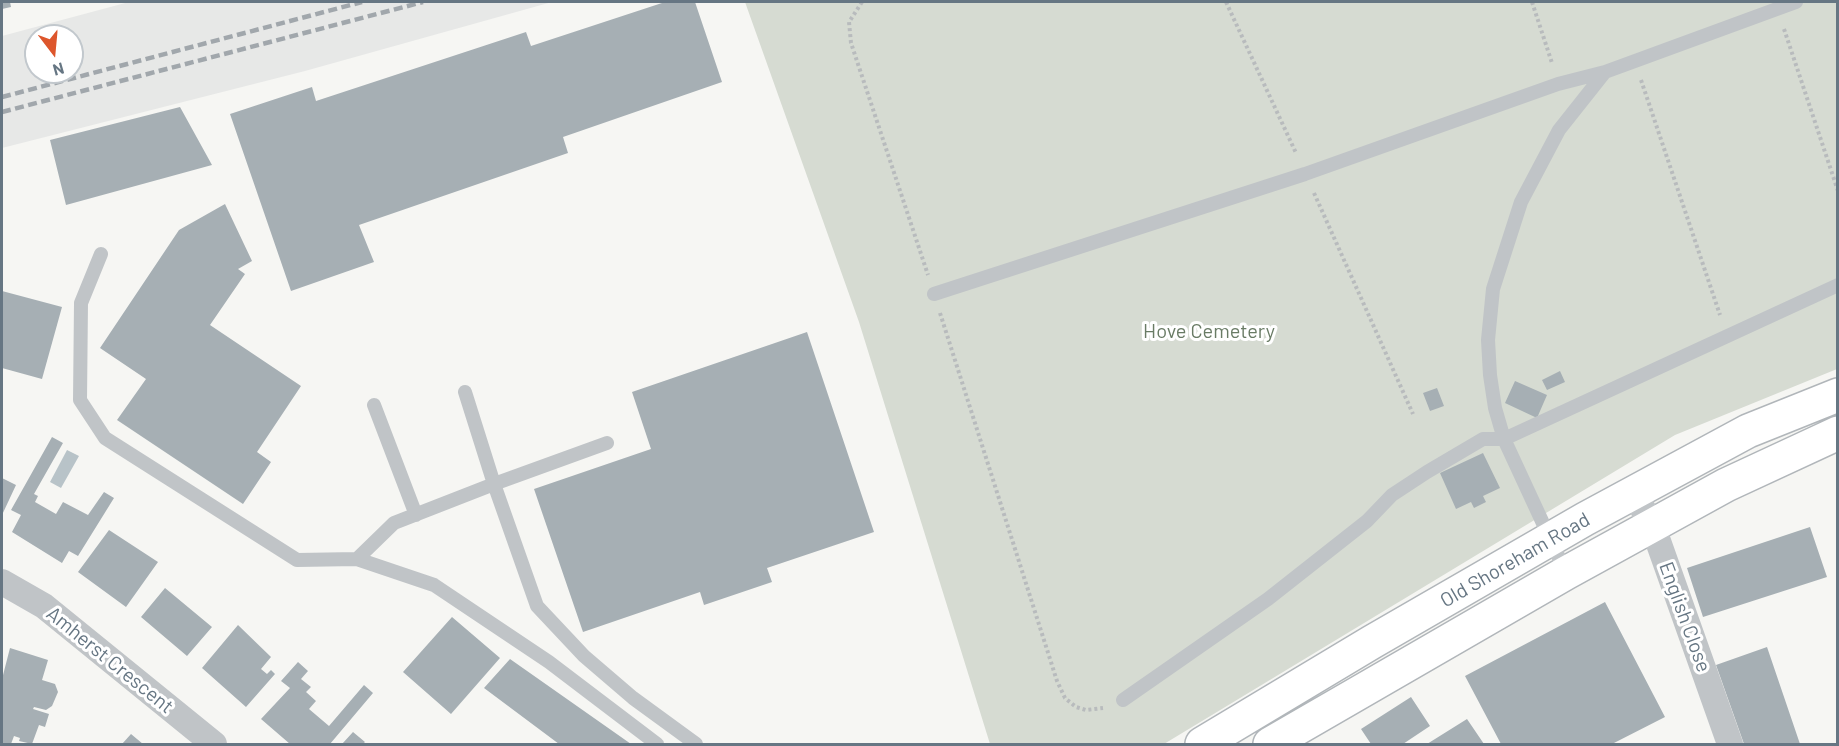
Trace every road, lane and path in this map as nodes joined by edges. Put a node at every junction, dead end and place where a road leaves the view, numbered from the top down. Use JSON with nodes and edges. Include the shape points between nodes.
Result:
{"nodes":[{"id":1,"x":862,"y":2,"type":"edge"},
{"id":2,"x":1226,"y":2,"type":"edge"},
{"id":3,"x":1532,"y":2,"type":"edge"},
{"id":4,"x":1796,"y":2,"type":"edge"},
{"id":5,"x":1777,"y":8,"type":"junction"},
{"id":6,"x":1634,"y":60,"type":"junction"},
{"id":7,"x":1605,"y":72,"type":"junction"},
{"id":8,"x":1558,"y":84,"type":"junction"},
{"id":9,"x":1305,"y":174,"type":"junction"},
{"id":10,"x":1838,"y":191,"type":"edge"},
{"id":11,"x":101,"y":254,"type":"dead end"},
{"id":12,"x":1838,"y":285,"type":"edge"},
{"id":13,"x":934,"y":294,"type":"junction"},
{"id":14,"x":1727,"y":338,"type":"junction"},
{"id":15,"x":465,"y":392,"type":"dead end"},
{"id":16,"x":1838,"y":395,"type":"edge"},
{"id":17,"x":374,"y":405,"type":"dead end"},
{"id":18,"x":1413,"y":414,"type":"dead end"},
{"id":19,"x":1838,"y":433,"type":"edge"},
{"id":20,"x":1504,"y":438,"type":"junction"},
{"id":21,"x":607,"y":443,"type":"dead end"},
{"id":22,"x":494,"y":484,"type":"junction"},
{"id":23,"x":1634,"y":493,"type":"junction"},
{"id":24,"x":416,"y":515,"type":"junction"},
{"id":25,"x":1653,"y":527,"type":"junction"},
{"id":26,"x":1550,"y":540,"type":"junction"},
{"id":27,"x":357,"y":559,"type":"junction"},
{"id":28,"x":1566,"y":573,"type":"junction"},
{"id":29,"x":2,"y":582,"type":"edge"},
{"id":30,"x":1123,"y":700,"type":"joint"},
{"id":31,"x":214,"y":744,"type":"edge"},
{"id":32,"x":657,"y":744,"type":"edge"},
{"id":33,"x":696,"y":744,"type":"edge"},
{"id":34,"x":1202,"y":744,"type":"edge"},
{"id":35,"x":1270,"y":744,"type":"edge"},
{"id":36,"x":1730,"y":744,"type":"edge"}],
"edges":[{"from":1,"to":13,"type":"path","via":[[849,21],[851,43]]},
{"from":2,"to":9,"type":"path"},
{"from":3,"to":8,"type":"path"},
{"from":4,"to":5,"type":"lane"},
{"from":5,"to":6,"type":"lane"},
{"from":5,"to":10,"type":"path"},
{"from":6,"to":7,"type":"lane"},
{"from":6,"to":14,"type":"path"},
{"from":7,"to":8,"type":"lane"},
{"from":7,"to":20,"type":"lane","via":[[1559,130],[1536,172],[1508,237],[1493,289],[1488,340],[1490,375]]},
{"from":8,"to":9,"type":"lane"},
{"from":9,"to":13,"type":"lane"},
{"from":9,"to":18,"type":"path"},
{"from":11,"to":27,"type":"lane","via":[[81,303],[80,400],[105,438],[297,560]]},
{"from":12,"to":14,"type":"lane"},
{"from":13,"to":30,"type":"path","via":[[1057,681],[1065,698],[1086,710]]},
{"from":14,"to":20,"type":"lane"},
{"from":15,"to":22,"type":"lane"},
{"from":16,"to":23,"type":"main road","name":"Old Shoreham Road","via":[[1748,431]]},
{"from":17,"to":24,"type":"lane"},
{"from":19,"to":25,"type":"main road","name":"Old Shoreham Road","via":[[1726,485]]},
{"from":20,"to":26,"type":"lane"},
{"from":20,"to":30,"type":"lane","via":[[1483,439],[1392,495],[1366,521],[1277,592]]},
{"from":21,"to":22,"type":"lane"},
{"from":22,"to":24,"type":"lane"},
{"from":22,"to":33,"type":"lane","via":[[537,606],[584,656]]},
{"from":23,"to":25,"type":"street","name":"English Close"},
{"from":23,"to":26,"type":"main road","name":"Old Shoreham Road"},
{"from":24,"to":27,"type":"lane","via":[[394,523]]},
{"from":25,"to":28,"type":"main road","name":"Old Shoreham Road"},
{"from":25,"to":36,"type":"street","name":"English Close"},
{"from":26,"to":28,"type":"lane"},
{"from":26,"to":34,"type":"main road","name":"Old Shoreham Road"},
{"from":27,"to":32,"type":"lane","via":[[434,585],[549,662]]},
{"from":28,"to":35,"type":"main road","name":"Old Shoreham Road"},
{"from":29,"to":31,"type":"street","name":"Amherst Crescent","via":[[44,606]]}]}
